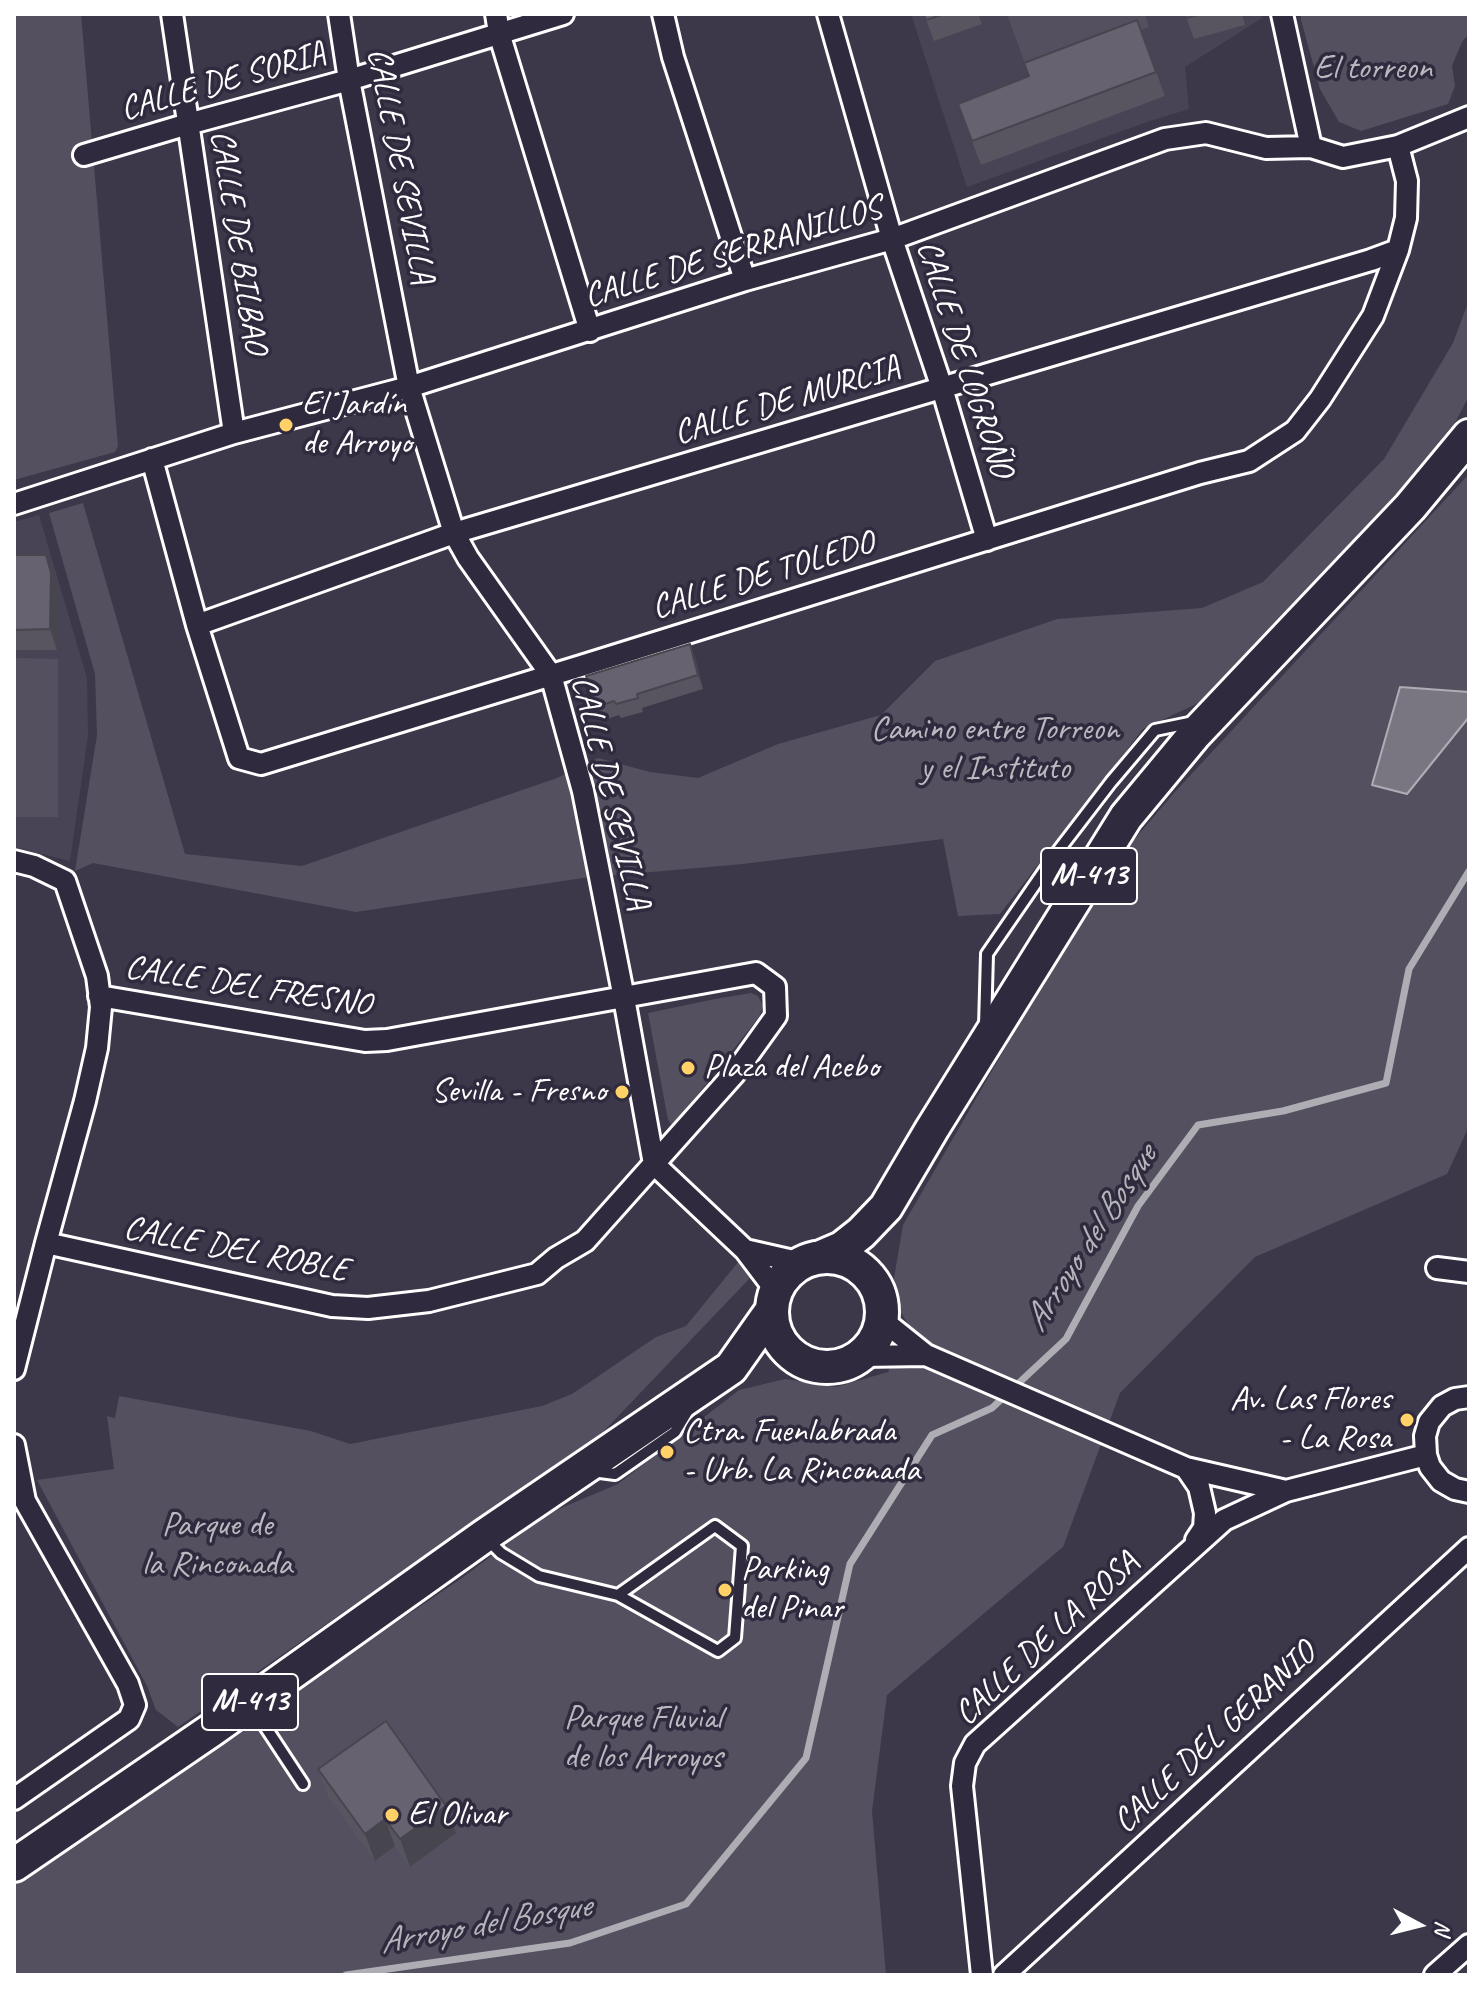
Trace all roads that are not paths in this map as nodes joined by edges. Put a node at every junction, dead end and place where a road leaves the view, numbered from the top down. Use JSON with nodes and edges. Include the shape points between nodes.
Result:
{"nodes":[{"id":1,"x":172,"y":14,"type":"edge"},
{"id":2,"x":339,"y":14,"type":"edge"},
{"id":3,"x":563,"y":14,"type":"edge"},
{"id":4,"x":663,"y":14,"type":"edge"},
{"id":5,"x":828,"y":14,"type":"edge"},
{"id":6,"x":1282,"y":14,"type":"edge"},
{"id":7,"x":498,"y":24,"type":"edge"},
{"id":8,"x":349,"y":80,"type":"junction"},
{"id":9,"x":1469,"y":117,"type":"edge"},
{"id":10,"x":188,"y":124,"type":"junction"},
{"id":11,"x":1398,"y":146,"type":"junction"},
{"id":12,"x":1311,"y":147,"type":"junction"},
{"id":13,"x":84,"y":155,"type":"dead end"},
{"id":14,"x":892,"y":239,"type":"junction"},
{"id":15,"x":1398,"y":250,"type":"junction"},
{"id":16,"x":745,"y":280,"type":"junction"},
{"id":17,"x":590,"y":331,"type":"junction"},
{"id":18,"x":409,"y":387,"type":"junction"},
{"id":19,"x":942,"y":388,"type":"junction"},
{"id":20,"x":234,"y":433,"type":"junction"},
{"id":21,"x":1469,"y":436,"type":"edge"},
{"id":22,"x":152,"y":459,"type":"junction"},
{"id":23,"x":14,"y":504,"type":"edge"},
{"id":24,"x":454,"y":533,"type":"junction"},
{"id":25,"x":987,"y":540,"type":"junction"},
{"id":26,"x":197,"y":625,"type":"junction"},
{"id":27,"x":551,"y":675,"type":"junction"},
{"id":28,"x":1208,"y":720,"type":"junction"},
{"id":29,"x":14,"y":861,"type":"edge"},
{"id":30,"x":99,"y":996,"type":"junction"},
{"id":31,"x":624,"y":998,"type":"junction"},
{"id":32,"x":985,"y":1043,"type":"junction"},
{"id":33,"x":654,"y":1164,"type":"junction"},
{"id":34,"x":886,"y":1207,"type":"junction"},
{"id":35,"x":46,"y":1243,"type":"junction"},
{"id":36,"x":745,"y":1250,"type":"junction"},
{"id":37,"x":812,"y":1260,"type":"junction"},
{"id":38,"x":1437,"y":1268,"type":"dead end"},
{"id":39,"x":1469,"y":1272,"type":"edge"},
{"id":40,"x":874,"y":1285,"type":"junction"},
{"id":41,"x":774,"y":1300,"type":"junction"},
{"id":42,"x":881,"y":1319,"type":"junction"},
{"id":43,"x":926,"y":1355,"type":"junction"},
{"id":44,"x":861,"y":1356,"type":"junction"},
{"id":45,"x":824,"y":1367,"type":"junction"},
{"id":46,"x":731,"y":1368,"type":"junction"},
{"id":47,"x":14,"y":1369,"type":"edge"},
{"id":48,"x":1469,"y":1397,"type":"edge"},
{"id":49,"x":14,"y":1445,"type":"edge"},
{"id":50,"x":1426,"y":1455,"type":"junction"},
{"id":51,"x":1186,"y":1468,"type":"junction"},
{"id":52,"x":1286,"y":1491,"type":"junction"},
{"id":53,"x":1469,"y":1492,"type":"edge"},
{"id":54,"x":20,"y":1502,"type":"edge"},
{"id":55,"x":484,"y":1536,"type":"junction"},
{"id":56,"x":1469,"y":1548,"type":"edge"},
{"id":57,"x":1191,"y":1549,"type":"junction"},
{"id":58,"x":618,"y":1595,"type":"junction"},
{"id":59,"x":250,"y":1703,"type":"junction"},
{"id":60,"x":303,"y":1784,"type":"dead end"},
{"id":61,"x":14,"y":1799,"type":"edge"},
{"id":62,"x":14,"y":1865,"type":"edge"},
{"id":63,"x":1469,"y":1945,"type":"edge"},
{"id":64,"x":982,"y":1975,"type":"edge"},
{"id":65,"x":1004,"y":1975,"type":"edge"},
{"id":66,"x":1435,"y":1975,"type":"edge"}],
"edges":[{"from":1,"to":10,"type":"street","name":"CALLE DE BILBAO"},
{"from":2,"to":8,"type":"street","name":"CALLE DE SEVILLA"},
{"from":3,"to":7,"type":"street","name":"CALLE DE SORIA"},
{"from":4,"to":16,"type":"street"},
{"from":5,"to":14,"type":"street","name":"CALLE DE LOGROÑO"},
{"from":6,"to":12,"type":"street"},
{"from":7,"to":8,"type":"street","name":"CALLE DE SORIA"},
{"from":7,"to":17,"type":"street"},
{"from":8,"to":10,"type":"street","name":"CALLE DE SORIA"},
{"from":8,"to":18,"type":"street","name":"CALLE DE SEVILLA"},
{"from":9,"to":11,"type":"street","name":"CALLE DE SERRANILLOS"},
{"from":10,"to":13,"type":"street","name":"CALLE DE SORIA"},
{"from":10,"to":20,"type":"street","name":"CALLE DE BILBAO"},
{"from":11,"to":12,"type":"street","name":"CALLE DE SERRANILLOS","via":[[1343,157]]},
{"from":11,"to":15,"type":"street","name":"CALLE DE TOLEDO","via":[[1407,181]]},
{"from":12,"to":14,"type":"street","name":"CALLE DE SERRANILLOS","via":[[1266,148],[1206,133],[1165,139]]},
{"from":14,"to":16,"type":"street","name":"CALLE DE SERRANILLOS"},
{"from":14,"to":19,"type":"street","name":"CALLE DE LOGROÑO"},
{"from":15,"to":19,"type":"street","name":"CALLE DE MURCIA"},
{"from":15,"to":25,"type":"street","name":"CALLE DE TOLEDO","via":[[1373,316],[1295,431],[1249,461]]},
{"from":16,"to":17,"type":"street","name":"CALLE DE SERRANILLOS"},
{"from":17,"to":18,"type":"street","name":"CALLE DE SERRANILLOS"},
{"from":18,"to":20,"type":"street","name":"CALLE DE SERRANILLOS"},
{"from":18,"to":24,"type":"street","name":"CALLE DE SEVILLA"},
{"from":19,"to":24,"type":"street","name":"CALLE DE MURCIA"},
{"from":19,"to":25,"type":"street","name":"CALLE DE LOGROÑO"},
{"from":20,"to":22,"type":"street","name":"CALLE DE SERRANILLOS"},
{"from":21,"to":28,"type":"main road","number":"M-413","via":[[1410,507]]},
{"from":22,"to":23,"type":"street","name":"CALLE DE SERRANILLOS"},
{"from":22,"to":26,"type":"street","name":"CALLE DE TOLEDO"},
{"from":24,"to":26,"type":"street","name":"CALLE DE MURCIA"},
{"from":24,"to":27,"type":"street","name":"CALLE DE SEVILLA"},
{"from":25,"to":27,"type":"street","name":"CALLE DE TOLEDO"},
{"from":26,"to":27,"type":"street","name":"CALLE DE TOLEDO","via":[[239,758],[261,764]]},
{"from":27,"to":31,"type":"street","name":"CALLE DE SEVILLA","via":[[583,791]]},
{"from":28,"to":32,"type":"main road","number":"M-413","via":[[1126,817]]},
{"from":28,"to":32,"type":"lane","via":[[1155,730],[1058,851],[987,954]]},
{"from":29,"to":30,"type":"street","via":[[65,881]]},
{"from":30,"to":31,"type":"street","name":"CALLE DEL FRESNO","via":[[365,1041]]},
{"from":30,"to":35,"type":"street","via":[[97,1048]]},
{"from":31,"to":33,"type":"street","name":"CALLE DE SEVILLA"},
{"from":31,"to":33,"type":"street","via":[[756,973],[775,987],[776,1016],[735,1073]]},
{"from":32,"to":34,"type":"main road","number":"M-413"},
{"from":33,"to":35,"type":"street","name":"CALLE DEL ROBLE","via":[[585,1241],[537,1274],[429,1301],[368,1308],[326,1305]]},
{"from":33,"to":36,"type":"street"},
{"from":34,"to":37,"type":"main road","number":"M-413","via":[[842,1248]]},
{"from":34,"to":40,"type":"main road","number":"M-413"},
{"from":35,"to":47,"type":"street"},
{"from":36,"to":37,"type":"street"},
{"from":36,"to":41,"type":"street"},
{"from":37,"to":40,"type":"main road","via":[[852,1263]]},
{"from":37,"to":41,"type":"main road","number":"M-413","via":[[782,1279]]},
{"from":38,"to":39,"type":"street"},
{"from":40,"to":42,"type":"main road","number":"M-413"},
{"from":41,"to":45,"type":"main road","via":[[774,1327],[781,1343],[808,1364]]},
{"from":41,"to":46,"type":"main road","number":"M-413"},
{"from":42,"to":43,"type":"street"},
{"from":42,"to":44,"type":"main road","via":[[878,1333]]},
{"from":43,"to":44,"type":"street"},
{"from":43,"to":51,"type":"street"},
{"from":44,"to":45,"type":"main road","number":"M-413"},
{"from":45,"to":46,"type":"main road","number":"M-413","via":[[762,1363]]},
{"from":46,"to":55,"type":"main road","number":"M-413"},
{"from":48,"to":50,"type":"street","via":[[1442,1406],[1429,1422]]},
{"from":49,"to":54,"type":"street"},
{"from":50,"to":52,"type":"street","name":"CALLE DE LA ROSA"},
{"from":50,"to":53,"type":"street","via":[[1441,1481]]},
{"from":51,"to":52,"type":"street"},
{"from":51,"to":57,"type":"street","name":"CALLE DE LA ROSA","via":[[1199,1487],[1205,1513],[1204,1528]]},
{"from":52,"to":57,"type":"street","name":"CALLE DE LA ROSA","via":[[1224,1520]]},
{"from":54,"to":61,"type":"street","via":[[128,1684],[135,1705],[129,1719]]},
{"from":55,"to":58,"type":"lane","via":[[539,1576]]},
{"from":55,"to":59,"type":"main road","number":"M-413"},
{"from":56,"to":65,"type":"street","name":"CALLE DEL GERANIO"},
{"from":57,"to":64,"type":"street","name":"CALLE DE LA ROSA","via":[[975,1744],[965,1763],[962,1786]]},
{"from":58,"to":58,"type":"lane","via":[[718,1651],[735,1638],[742,1546],[715,1526]]},
{"from":59,"to":60,"type":"lane"},
{"from":59,"to":62,"type":"main road","number":"M-413"},
{"from":63,"to":66,"type":"street"}]}
